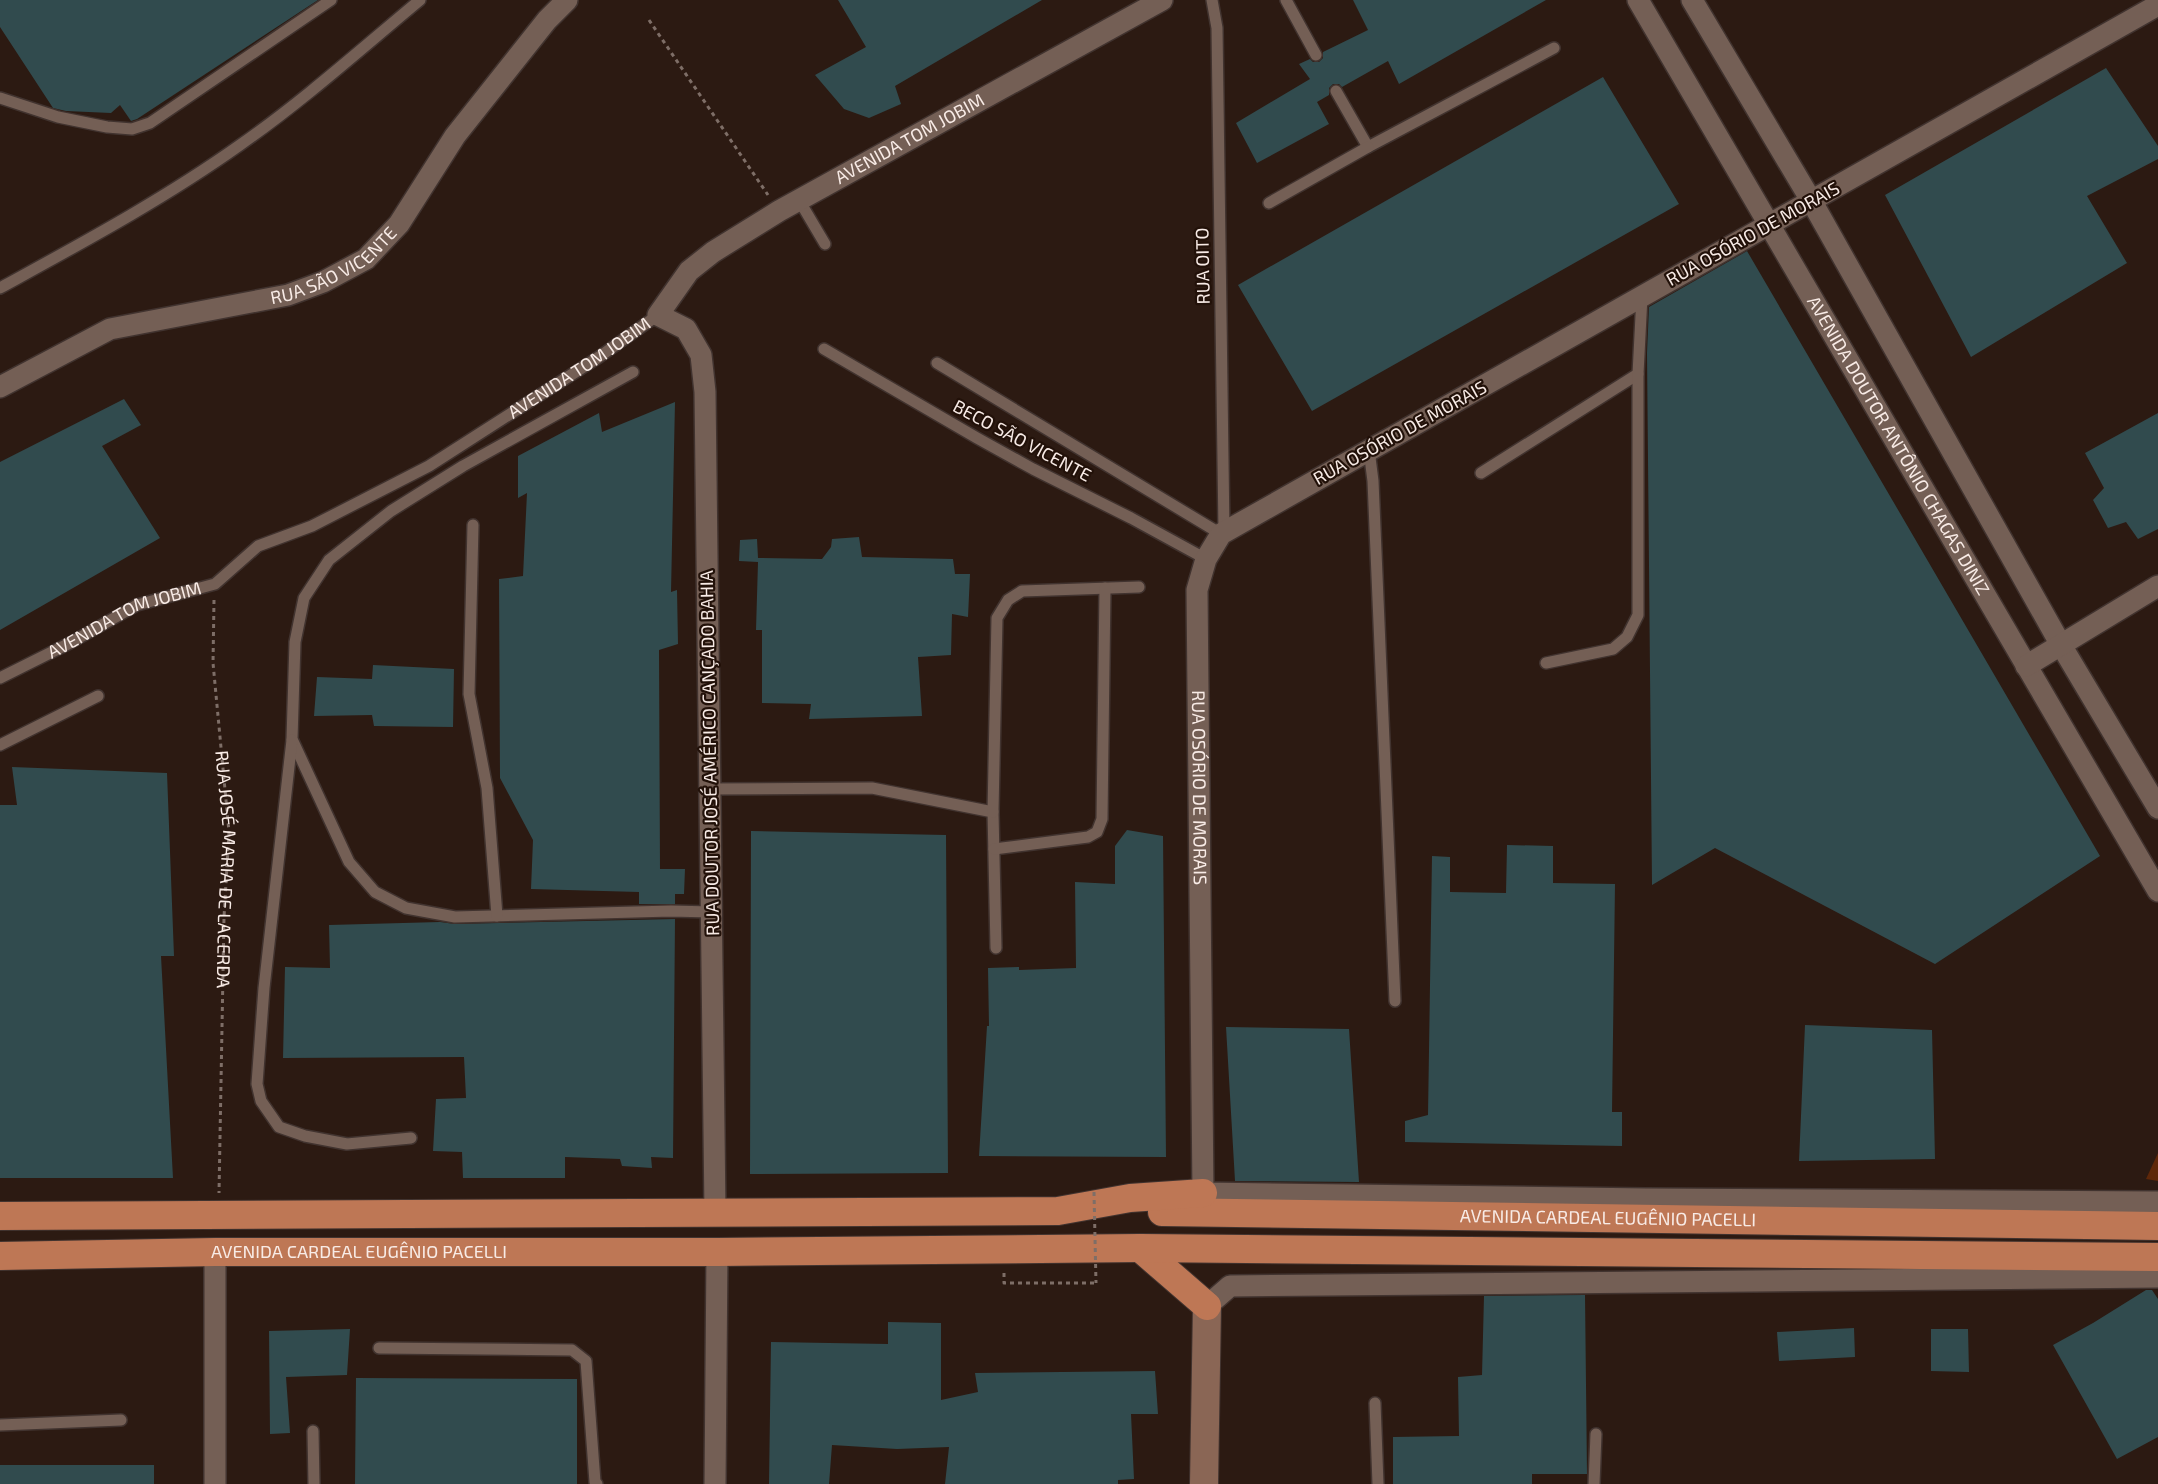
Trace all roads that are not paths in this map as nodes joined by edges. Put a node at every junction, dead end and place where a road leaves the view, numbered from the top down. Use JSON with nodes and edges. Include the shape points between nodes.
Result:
{"nodes":[{"id":1,"x":331,"y":0,"type":"edge"},
{"id":2,"x":420,"y":0,"type":"edge"},
{"id":3,"x":567,"y":0,"type":"edge"},
{"id":4,"x":1162,"y":0,"type":"edge"},
{"id":5,"x":1212,"y":0,"type":"edge"},
{"id":6,"x":1286,"y":0,"type":"edge"},
{"id":7,"x":1638,"y":0,"type":"edge"},
{"id":8,"x":1692,"y":0,"type":"edge"},
{"id":9,"x":2158,"y":5,"type":"edge"},
{"id":10,"x":1554,"y":48,"type":"dead end"},
{"id":11,"x":1316,"y":56,"type":"dead end"},
{"id":12,"x":1336,"y":91,"type":"dead end"},
{"id":13,"x":0,"y":98,"type":"edge"},
{"id":14,"x":1368,"y":147,"type":"junction"},
{"id":15,"x":799,"y":200,"type":"junction"},
{"id":16,"x":1812,"y":202,"type":"junction"},
{"id":17,"x":1269,"y":203,"type":"dead end"},
{"id":18,"x":1770,"y":224,"type":"junction"},
{"id":19,"x":825,"y":244,"type":"dead end"},
{"id":20,"x":0,"y":288,"type":"edge"},
{"id":21,"x":1642,"y":296,"type":"junction"},
{"id":22,"x":658,"y":315,"type":"junction"},
{"id":23,"x":824,"y":349,"type":"dead end"},
{"id":24,"x":938,"y":363,"type":"dead end"},
{"id":25,"x":633,"y":372,"type":"dead end"},
{"id":26,"x":1638,"y":374,"type":"junction"},
{"id":27,"x":0,"y":387,"type":"edge"},
{"id":28,"x":1369,"y":450,"type":"junction"},
{"id":29,"x":1481,"y":473,"type":"dead end"},
{"id":30,"x":473,"y":525,"type":"dead end"},
{"id":31,"x":1223,"y":533,"type":"junction"},
{"id":32,"x":1206,"y":559,"type":"junction"},
{"id":33,"x":2158,"y":586,"type":"edge"},
{"id":34,"x":1139,"y":587,"type":"dead end"},
{"id":35,"x":1105,"y":588,"type":"junction"},
{"id":36,"x":2061,"y":645,"type":"junction"},
{"id":37,"x":1546,"y":663,"type":"dead end"},
{"id":38,"x":2026,"y":666,"type":"junction"},
{"id":39,"x":0,"y":678,"type":"edge"},
{"id":40,"x":98,"y":696,"type":"dead end"},
{"id":41,"x":292,"y":739,"type":"junction"},
{"id":42,"x":0,"y":744,"type":"edge"},
{"id":43,"x":710,"y":789,"type":"junction"},
{"id":44,"x":2158,"y":808,"type":"edge"},
{"id":45,"x":994,"y":812,"type":"junction"},
{"id":46,"x":994,"y":849,"type":"junction"},
{"id":47,"x":2158,"y":891,"type":"edge"},
{"id":48,"x":711,"y":912,"type":"junction"},
{"id":49,"x":497,"y":916,"type":"junction"},
{"id":50,"x":996,"y":948,"type":"dead end"},
{"id":51,"x":1395,"y":1000,"type":"dead end"},
{"id":52,"x":411,"y":1138,"type":"dead end"},
{"id":53,"x":1203,"y":1193,"type":"junction"},
{"id":54,"x":2158,"y":1202,"type":"edge"},
{"id":55,"x":1058,"y":1211,"type":"junction"},
{"id":56,"x":714,"y":1212,"type":"junction"},
{"id":57,"x":0,"y":1216,"type":"edge"},
{"id":58,"x":2158,"y":1226,"type":"edge"},
{"id":59,"x":1140,"y":1248,"type":"junction"},
{"id":60,"x":216,"y":1252,"type":"junction"},
{"id":61,"x":717,"y":1252,"type":"junction"},
{"id":62,"x":0,"y":1256,"type":"edge"},
{"id":63,"x":2158,"y":1257,"type":"edge"},
{"id":64,"x":2158,"y":1277,"type":"edge"},
{"id":65,"x":1207,"y":1306,"type":"junction"},
{"id":66,"x":378,"y":1348,"type":"dead end"},
{"id":67,"x":1375,"y":1403,"type":"dead end"},
{"id":68,"x":121,"y":1420,"type":"dead end"},
{"id":69,"x":0,"y":1425,"type":"edge"},
{"id":70,"x":313,"y":1431,"type":"dead end"},
{"id":71,"x":1596,"y":1434,"type":"dead end"},
{"id":72,"x":596,"y":1483,"type":"edge"},
{"id":73,"x":215,"y":1484,"type":"edge"},
{"id":74,"x":314,"y":1484,"type":"edge"},
{"id":75,"x":715,"y":1484,"type":"edge"},
{"id":76,"x":1204,"y":1484,"type":"edge"},
{"id":77,"x":1378,"y":1484,"type":"edge"},
{"id":78,"x":1594,"y":1484,"type":"edge"}],
"edges":[{"from":1,"to":13,"type":"lane","via":[[150,123],[132,129],[58,117]]},
{"from":2,"to":20,"type":"lane","via":[[241,145],[153,203]]},
{"from":3,"to":27,"type":"street","name":"RUA SÃO VICENTE","via":[[547,20],[455,136],[399,224],[366,259],[323,282],[288,295],[110,329]]},
{"from":4,"to":15,"type":"street","name":"AVENIDA TOM JOBIM"},
{"from":5,"to":31,"type":"lane","name":"RUA OITO","via":[[1217,28]]},
{"from":6,"to":11,"type":"lane"},
{"from":7,"to":18,"type":"street","name":"AVENIDA DOUTOR ANTÔNIO CHAGAS DINIZ"},
{"from":8,"to":16,"type":"street"},
{"from":9,"to":16,"type":"street","name":"RUA OSÓRIO DE MORAIS"},
{"from":10,"to":14,"type":"lane"},
{"from":12,"to":14,"type":"lane"},
{"from":14,"to":17,"type":"lane"},
{"from":15,"to":19,"type":"lane"},
{"from":15,"to":22,"type":"street","name":"AVENIDA TOM JOBIM","via":[[713,252],[689,271]]},
{"from":16,"to":18,"type":"street","name":"RUA OSÓRIO DE MORAIS"},
{"from":16,"to":36,"type":"street"},
{"from":18,"to":21,"type":"street","name":"RUA OSÓRIO DE MORAIS"},
{"from":18,"to":38,"type":"street","name":"AVENIDA DOUTOR ANTÔNIO CHAGAS DINIZ"},
{"from":21,"to":26,"type":"lane"},
{"from":21,"to":28,"type":"street","name":"RUA OSÓRIO DE MORAIS"},
{"from":22,"to":39,"type":"lane","name":"AVENIDA TOM JOBIM","via":[[599,357],[429,466],[312,526],[258,546],[215,584],[137,605]]},
{"from":22,"to":43,"type":"street","name":"RUA DOUTOR JOSÉ AMÉRICO CANÇADO BAHIA","via":[[686,329],[701,356],[705,392]]},
{"from":23,"to":32,"type":"lane","name":"BECO SÃO VICENTE","via":[[1009,456]]},
{"from":24,"to":31,"type":"lane"},
{"from":25,"to":41,"type":"lane","via":[[463,466],[391,512],[329,560],[304,598],[295,642]]},
{"from":26,"to":29,"type":"lane"},
{"from":26,"to":37,"type":"lane","via":[[1638,615],[1627,637],[1612,649]]},
{"from":28,"to":31,"type":"street","name":"RUA OSÓRIO DE MORAIS"},
{"from":28,"to":51,"type":"lane","via":[[1373,480]]},
{"from":30,"to":49,"type":"lane","via":[[469,694],[487,788]]},
{"from":31,"to":32,"type":"street","name":"RUA OSÓRIO DE MORAIS"},
{"from":32,"to":53,"type":"street","name":"RUA OSÓRIO DE MORAIS","via":[[1197,590]]},
{"from":33,"to":36,"type":"street"},
{"from":34,"to":35,"type":"lane"},
{"from":35,"to":45,"type":"lane","via":[[1022,591],[1008,600],[998,618]]},
{"from":35,"to":46,"type":"lane","via":[[1102,819],[1097,832],[1088,837]]},
{"from":36,"to":38,"type":"street"},
{"from":36,"to":44,"type":"street"},
{"from":38,"to":47,"type":"street","name":"AVENIDA DOUTOR ANTÔNIO CHAGAS DINIZ"},
{"from":40,"to":42,"type":"lane"},
{"from":41,"to":49,"type":"lane","via":[[349,862],[375,892],[406,908],[455,917]]},
{"from":41,"to":52,"type":"lane","via":[[264,988],[257,1084],[261,1101],[280,1127],[305,1136],[347,1144]]},
{"from":43,"to":45,"type":"lane","via":[[872,788]]},
{"from":43,"to":48,"type":"street","name":"RUA DOUTOR JOSÉ AMÉRICO CANÇADO BAHIA"},
{"from":45,"to":46,"type":"lane"},
{"from":46,"to":50,"type":"lane"},
{"from":48,"to":49,"type":"lane"},
{"from":48,"to":56,"type":"street","name":"RUA DOUTOR JOSÉ AMÉRICO CANÇADO BAHIA"},
{"from":53,"to":54,"type":"street","name":"AVENIDA CARDEAL EUGÊNIO PACELLI"},
{"from":53,"to":55,"type":"highway","via":[[1130,1198]]},
{"from":55,"to":56,"type":"highway"},
{"from":55,"to":58,"type":"highway","name":"AVENIDA CARDEAL EUGÊNIO PACELLI"},
{"from":56,"to":57,"type":"highway"},
{"from":59,"to":61,"type":"highway","name":"AVENIDA CARDEAL EUGÊNIO PACELLI"},
{"from":59,"to":63,"type":"highway","name":"AVENIDA CARDEAL EUGÊNIO PACELLI"},
{"from":59,"to":65,"type":"highway"},
{"from":60,"to":61,"type":"highway","name":"AVENIDA CARDEAL EUGÊNIO PACELLI"},
{"from":60,"to":62,"type":"highway","name":"AVENIDA CARDEAL EUGÊNIO PACELLI"},
{"from":60,"to":73,"type":"street"},
{"from":61,"to":75,"type":"street"},
{"from":64,"to":65,"type":"street","via":[[1230,1286]]},
{"from":65,"to":76,"type":"street"},
{"from":66,"to":72,"type":"lane","via":[[572,1350],[586,1361]]},
{"from":67,"to":77,"type":"lane"},
{"from":68,"to":69,"type":"lane"},
{"from":70,"to":74,"type":"lane"},
{"from":71,"to":78,"type":"lane"}]}
